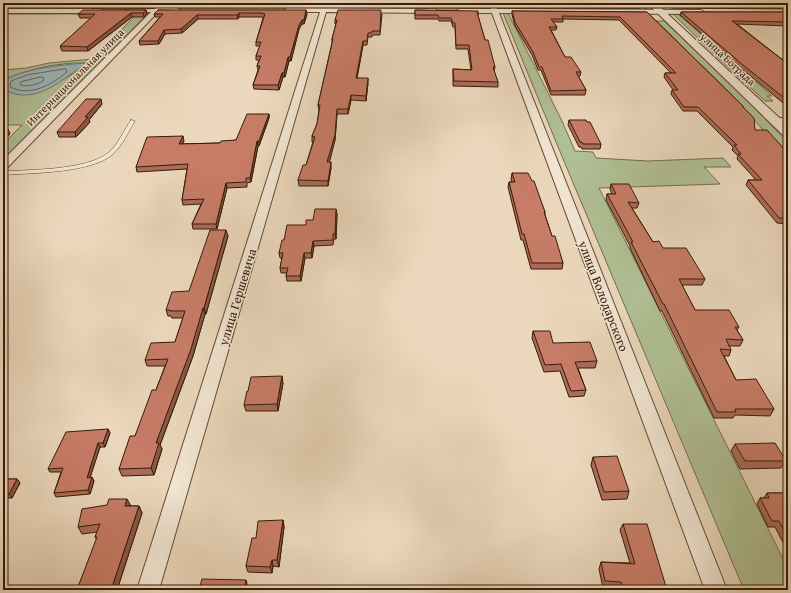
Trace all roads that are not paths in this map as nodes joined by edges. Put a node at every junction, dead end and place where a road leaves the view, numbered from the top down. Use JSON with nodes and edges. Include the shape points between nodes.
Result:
{"nodes":[{"id":1,"x":163,"y":3,"type":"edge"},
{"id":2,"x":651,"y":3,"type":"edge"},
{"id":3,"x":325,"y":6,"type":"edge"},
{"id":4,"x":494,"y":7,"type":"edge"},
{"id":5,"x":156,"y":10,"type":"junction"},
{"id":6,"x":186,"y":10,"type":"edge"},
{"id":7,"x":278,"y":10,"type":"edge"},
{"id":8,"x":3,"y":11,"type":"edge"},
{"id":9,"x":110,"y":11,"type":"edge"},
{"id":10,"x":118,"y":11,"type":"edge"},
{"id":11,"x":441,"y":11,"type":"edge"},
{"id":12,"x":449,"y":11,"type":"edge"},
{"id":13,"x":660,"y":12,"type":"junction"},
{"id":14,"x":708,"y":12,"type":"edge"},
{"id":15,"x":134,"y":121,"type":"dead end"},
{"id":16,"x":788,"y":121,"type":"edge"},
{"id":17,"x":777,"y":122,"type":"junction"},
{"id":18,"x":788,"y":133,"type":"edge"},
{"id":19,"x":3,"y":166,"type":"edge"},
{"id":20,"x":3,"y":173,"type":"edge"},
{"id":21,"x":148,"y":590,"type":"edge"},
{"id":22,"x":716,"y":590,"type":"edge"}],
"edges":[{"from":1,"to":5,"type":"street","name":"Интернациональная улица"},
{"from":2,"to":13,"type":"street","name":"улица Бограда"},
{"from":3,"to":7,"type":"street"},
{"from":3,"to":11,"type":"street"},
{"from":3,"to":21,"type":"street","name":"улица Гершевича"},
{"from":4,"to":12,"type":"street"},
{"from":4,"to":13,"type":"street"},
{"from":4,"to":22,"type":"street","name":"улица Володарского"},
{"from":5,"to":6,"type":"street"},
{"from":5,"to":10,"type":"street"},
{"from":5,"to":19,"type":"street","name":"Интернациональная улица"},
{"from":8,"to":9,"type":"street"},
{"from":13,"to":14,"type":"street"},
{"from":13,"to":17,"type":"street","name":"улица Бограда"},
{"from":15,"to":20,"type":"lane","via":[[110,154],[96,161],[62,168]]},
{"from":16,"to":17,"type":"street"},
{"from":17,"to":18,"type":"street","name":"улица Бограда"}]}
